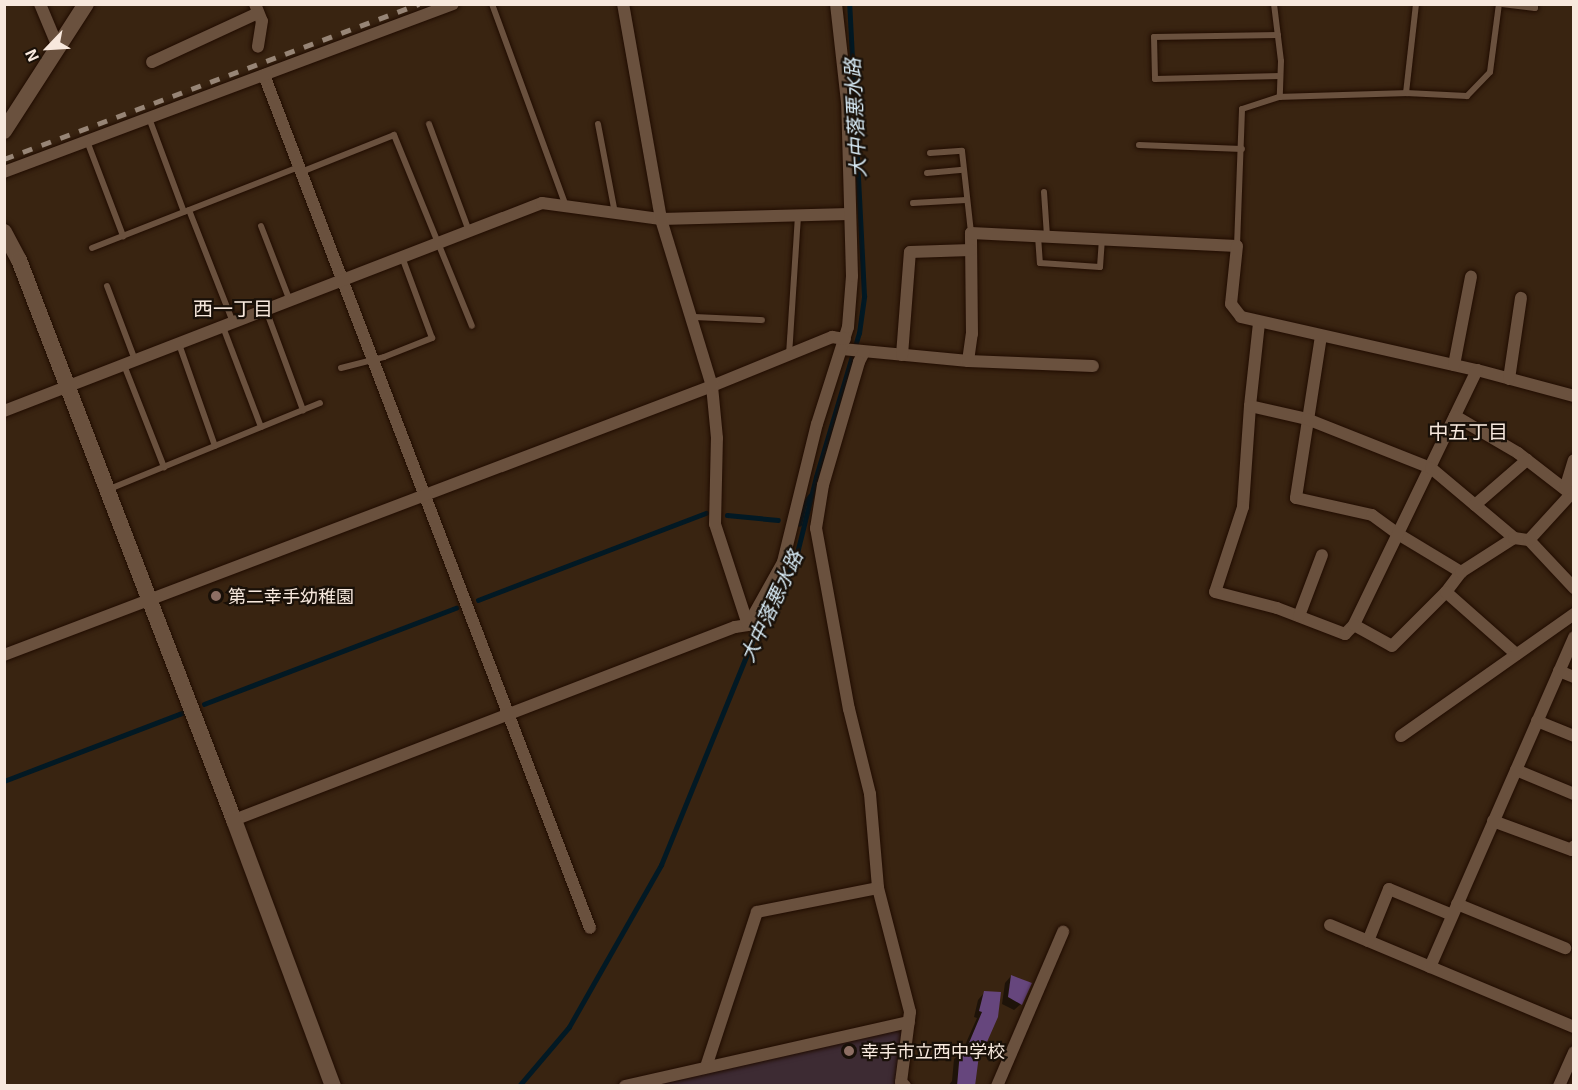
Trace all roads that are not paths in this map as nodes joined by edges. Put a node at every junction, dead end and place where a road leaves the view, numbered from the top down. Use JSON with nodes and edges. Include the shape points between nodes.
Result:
{"nodes":[{"id":1,"x":40,"y":4,"type":"edge"},
{"id":2,"x":86,"y":4,"type":"edge"},
{"id":3,"x":453,"y":4,"type":"edge"},
{"id":4,"x":492,"y":4,"type":"edge"},
{"id":5,"x":624,"y":4,"type":"edge"},
{"id":6,"x":836,"y":4,"type":"edge"},
{"id":7,"x":1274,"y":4,"type":"edge"},
{"id":8,"x":1416,"y":4,"type":"edge"},
{"id":9,"x":1501,"y":4,"type":"edge"},
{"id":10,"x":1535,"y":4,"type":"edge"},
{"id":11,"x":257,"y":9,"type":"edge"},
{"id":12,"x":1278,"y":35,"type":"junction"},
{"id":13,"x":58,"y":47,"type":"junction"},
{"id":14,"x":258,"y":47,"type":"dead end"},
{"id":15,"x":152,"y":62,"type":"dead end"},
{"id":16,"x":264,"y":75,"type":"junction"},
{"id":17,"x":1280,"y":76,"type":"junction"},
{"id":18,"x":1406,"y":93,"type":"junction"},
{"id":19,"x":1280,"y":96,"type":"junction"},
{"id":20,"x":149,"y":118,"type":"junction"},
{"id":21,"x":429,"y":124,"type":"dead end"},
{"id":22,"x":598,"y":124,"type":"dead end"},
{"id":23,"x":4,"y":131,"type":"edge"},
{"id":24,"x":87,"y":141,"type":"junction"},
{"id":25,"x":1139,"y":145,"type":"dead end"},
{"id":26,"x":1242,"y":149,"type":"junction"},
{"id":27,"x":930,"y":153,"type":"dead end"},
{"id":28,"x":300,"y":170,"type":"junction"},
{"id":29,"x":963,"y":170,"type":"junction"},
{"id":30,"x":4,"y":172,"type":"edge"},
{"id":31,"x":927,"y":173,"type":"dead end"},
{"id":32,"x":1044,"y":192,"type":"dead end"},
{"id":33,"x":966,"y":200,"type":"junction"},
{"id":34,"x":913,"y":204,"type":"dead end"},
{"id":35,"x":566,"y":206,"type":"junction"},
{"id":36,"x":186,"y":211,"type":"junction"},
{"id":37,"x":615,"y":213,"type":"junction"},
{"id":38,"x":849,"y":214,"type":"junction"},
{"id":39,"x":798,"y":215,"type":"junction"},
{"id":40,"x":661,"y":219,"type":"junction"},
{"id":41,"x":261,"y":225,"type":"dead end"},
{"id":42,"x":469,"y":231,"type":"junction"},
{"id":43,"x":4,"y":232,"type":"edge"},
{"id":44,"x":971,"y":233,"type":"junction"},
{"id":45,"x":123,"y":236,"type":"junction"},
{"id":46,"x":1042,"y":236,"type":"junction"},
{"id":47,"x":1102,"y":239,"type":"junction"},
{"id":48,"x":438,"y":243,"type":"junction"},
{"id":49,"x":1237,"y":246,"type":"junction"},
{"id":50,"x":92,"y":248,"type":"dead end"},
{"id":51,"x":972,"y":250,"type":"junction"},
{"id":52,"x":402,"y":257,"type":"junction"},
{"id":53,"x":1471,"y":277,"type":"dead end"},
{"id":54,"x":342,"y":280,"type":"junction"},
{"id":55,"x":107,"y":286,"type":"dead end"},
{"id":56,"x":1521,"y":298,"type":"dead end"},
{"id":57,"x":290,"y":301,"type":"junction"},
{"id":58,"x":266,"y":310,"type":"junction"},
{"id":59,"x":692,"y":318,"type":"junction"},
{"id":60,"x":762,"y":320,"type":"dead end"},
{"id":61,"x":1259,"y":323,"type":"junction"},
{"id":62,"x":228,"y":324,"type":"junction"},
{"id":63,"x":472,"y":326,"type":"dead end"},
{"id":64,"x":1321,"y":336,"type":"junction"},
{"id":65,"x":178,"y":344,"type":"junction"},
{"id":66,"x":845,"y":346,"type":"junction"},
{"id":67,"x":864,"y":352,"type":"junction"},
{"id":68,"x":789,"y":356,"type":"junction"},
{"id":69,"x":902,"y":356,"type":"junction"},
{"id":70,"x":373,"y":359,"type":"junction"},
{"id":71,"x":968,"y":361,"type":"junction"},
{"id":72,"x":130,"y":362,"type":"junction"},
{"id":73,"x":1454,"y":365,"type":"junction"},
{"id":74,"x":1093,"y":366,"type":"dead end"},
{"id":75,"x":341,"y":368,"type":"dead end"},
{"id":76,"x":1477,"y":370,"type":"junction"},
{"id":77,"x":1509,"y":379,"type":"junction"},
{"id":78,"x":712,"y":386,"type":"junction"},
{"id":79,"x":66,"y":387,"type":"junction"},
{"id":80,"x":1574,"y":396,"type":"edge"},
{"id":81,"x":320,"y":403,"type":"dead end"},
{"id":82,"x":1250,"y":406,"type":"junction"},
{"id":83,"x":303,"y":410,"type":"junction"},
{"id":84,"x":4,"y":411,"type":"edge"},
{"id":85,"x":1455,"y":416,"type":"junction"},
{"id":86,"x":1307,"y":419,"type":"junction"},
{"id":87,"x":261,"y":427,"type":"junction"},
{"id":88,"x":215,"y":446,"type":"junction"},
{"id":89,"x":1527,"y":460,"type":"junction"},
{"id":90,"x":1574,"y":460,"type":"edge"},
{"id":91,"x":164,"y":467,"type":"junction"},
{"id":92,"x":1431,"y":468,"type":"junction"},
{"id":93,"x":107,"y":490,"type":"junction"},
{"id":94,"x":1570,"y":493,"type":"edge"},
{"id":95,"x":425,"y":494,"type":"junction"},
{"id":96,"x":1475,"y":505,"type":"junction"},
{"id":97,"x":1398,"y":534,"type":"junction"},
{"id":98,"x":1514,"y":538,"type":"junction"},
{"id":99,"x":1529,"y":540,"type":"junction"},
{"id":100,"x":1322,"y":555,"type":"dead end"},
{"id":101,"x":1461,"y":572,"type":"junction"},
{"id":102,"x":1574,"y":588,"type":"edge"},
{"id":103,"x":1446,"y":592,"type":"junction"},
{"id":104,"x":149,"y":599,"type":"junction"},
{"id":105,"x":1574,"y":614,"type":"edge"},
{"id":106,"x":1299,"y":616,"type":"junction"},
{"id":107,"x":748,"y":625,"type":"junction"},
{"id":108,"x":1354,"y":625,"type":"junction"},
{"id":109,"x":1574,"y":637,"type":"edge"},
{"id":110,"x":1516,"y":654,"type":"junction"},
{"id":111,"x":4,"y":655,"type":"edge"},
{"id":112,"x":1559,"y":671,"type":"junction"},
{"id":113,"x":1574,"y":677,"type":"edge"},
{"id":114,"x":509,"y":714,"type":"junction"},
{"id":115,"x":1537,"y":721,"type":"junction"},
{"id":116,"x":1401,"y":736,"type":"dead end"},
{"id":117,"x":1574,"y":736,"type":"edge"},
{"id":118,"x":1516,"y":770,"type":"junction"},
{"id":119,"x":1574,"y":794,"type":"edge"},
{"id":120,"x":234,"y":820,"type":"junction"},
{"id":121,"x":1493,"y":821,"type":"junction"},
{"id":122,"x":1574,"y":846,"type":"edge"},
{"id":123,"x":878,"y":888,"type":"junction"},
{"id":124,"x":1454,"y":910,"type":"junction"},
{"id":125,"x":1330,"y":925,"type":"dead end"},
{"id":126,"x":590,"y":928,"type":"dead end"},
{"id":127,"x":1063,"y":932,"type":"dead end"},
{"id":128,"x":1368,"y":941,"type":"junction"},
{"id":129,"x":1564,"y":948,"type":"dead end"},
{"id":130,"x":1430,"y":966,"type":"junction"},
{"id":131,"x":909,"y":1022,"type":"junction"},
{"id":132,"x":1574,"y":1027,"type":"edge"},
{"id":133,"x":1574,"y":1052,"type":"edge"},
{"id":134,"x":706,"y":1067,"type":"junction"},
{"id":135,"x":333,"y":1086,"type":"edge"},
{"id":136,"x":625,"y":1086,"type":"edge"},
{"id":137,"x":905,"y":1086,"type":"edge"},
{"id":138,"x":997,"y":1086,"type":"edge"},
{"id":139,"x":1559,"y":1086,"type":"edge"}],
"edges":[{"from":1,"to":13,"type":"street"},
{"from":2,"to":13,"type":"street"},
{"from":3,"to":16,"type":"street"},
{"from":4,"to":35,"type":"lane"},
{"from":5,"to":40,"type":"street"},
{"from":6,"to":38,"type":"street","via":[[847,102]]},
{"from":7,"to":12,"type":"lane"},
{"from":8,"to":18,"type":"lane"},
{"from":9,"to":10,"type":"lane","via":[[1535,8]]},
{"from":9,"to":18,"type":"lane","via":[[1490,72],[1467,96]]},
{"from":11,"to":14,"type":"street","via":[[262,21]]},
{"from":11,"to":15,"type":"street"},
{"from":12,"to":17,"type":"lane"},
{"from":12,"to":17,"type":"lane","via":[[1154,37],[1155,79]]},
{"from":13,"to":23,"type":"street"},
{"from":16,"to":20,"type":"street"},
{"from":16,"to":28,"type":"street"},
{"from":17,"to":19,"type":"lane"},
{"from":18,"to":19,"type":"lane"},
{"from":19,"to":26,"type":"lane","via":[[1242,109]]},
{"from":20,"to":24,"type":"street"},
{"from":20,"to":36,"type":"lane"},
{"from":21,"to":42,"type":"lane"},
{"from":22,"to":37,"type":"lane"},
{"from":24,"to":30,"type":"street"},
{"from":24,"to":45,"type":"lane"},
{"from":25,"to":26,"type":"lane"},
{"from":26,"to":49,"type":"lane"},
{"from":27,"to":29,"type":"lane","via":[[962,151]]},
{"from":28,"to":36,"type":"lane"},
{"from":28,"to":48,"type":"lane","via":[[394,135]]},
{"from":28,"to":54,"type":"street"},
{"from":29,"to":31,"type":"lane"},
{"from":29,"to":33,"type":"lane"},
{"from":32,"to":46,"type":"lane"},
{"from":33,"to":34,"type":"lane"},
{"from":33,"to":44,"type":"lane"},
{"from":35,"to":37,"type":"street"},
{"from":35,"to":42,"type":"street","via":[[542,203]]},
{"from":36,"to":45,"type":"lane"},
{"from":36,"to":62,"type":"lane"},
{"from":37,"to":40,"type":"street"},
{"from":38,"to":39,"type":"street"},
{"from":38,"to":66,"type":"street","via":[[852,276]]},
{"from":39,"to":40,"type":"street"},
{"from":39,"to":68,"type":"lane"},
{"from":40,"to":59,"type":"street"},
{"from":41,"to":57,"type":"lane"},
{"from":42,"to":48,"type":"street"},
{"from":43,"to":79,"type":"street","via":[[19,260]]},
{"from":44,"to":46,"type":"street"},
{"from":44,"to":51,"type":"street"},
{"from":45,"to":50,"type":"lane"},
{"from":46,"to":47,"type":"street"},
{"from":46,"to":47,"type":"lane","via":[[1040,263],[1100,267]]},
{"from":47,"to":49,"type":"street"},
{"from":48,"to":52,"type":"street"},
{"from":48,"to":63,"type":"lane"},
{"from":49,"to":61,"type":"street","via":[[1231,304],[1241,317]]},
{"from":51,"to":69,"type":"street","via":[[910,252]]},
{"from":51,"to":71,"type":"street","via":[[972,334]]},
{"from":52,"to":54,"type":"street"},
{"from":52,"to":70,"type":"lane","via":[[432,338]]},
{"from":53,"to":73,"type":"street"},
{"from":54,"to":57,"type":"street"},
{"from":54,"to":70,"type":"street"},
{"from":55,"to":72,"type":"lane"},
{"from":56,"to":77,"type":"street"},
{"from":57,"to":58,"type":"street"},
{"from":58,"to":62,"type":"street"},
{"from":58,"to":83,"type":"lane"},
{"from":59,"to":60,"type":"lane"},
{"from":59,"to":78,"type":"street"},
{"from":61,"to":64,"type":"street"},
{"from":61,"to":82,"type":"street"},
{"from":62,"to":65,"type":"street"},
{"from":62,"to":87,"type":"lane"},
{"from":64,"to":73,"type":"street"},
{"from":64,"to":86,"type":"street"},
{"from":65,"to":72,"type":"street"},
{"from":65,"to":88,"type":"lane"},
{"from":66,"to":67,"type":"street"},
{"from":66,"to":68,"type":"street","via":[[832,337]]},
{"from":66,"to":107,"type":"street","via":[[817,424],[783,561]]},
{"from":67,"to":69,"type":"street"},
{"from":67,"to":123,"type":"street","via":[[824,485],[816,528],[849,708],[870,794]]},
{"from":68,"to":78,"type":"street"},
{"from":69,"to":71,"type":"street"},
{"from":70,"to":75,"type":"lane"},
{"from":70,"to":95,"type":"street"},
{"from":71,"to":74,"type":"street"},
{"from":72,"to":79,"type":"street"},
{"from":72,"to":91,"type":"lane"},
{"from":73,"to":76,"type":"street"},
{"from":76,"to":77,"type":"street"},
{"from":76,"to":85,"type":"street"},
{"from":77,"to":80,"type":"street"},
{"from":78,"to":95,"type":"street"},
{"from":78,"to":107,"type":"street","via":[[717,438],[715,524]]},
{"from":79,"to":84,"type":"street"},
{"from":79,"to":93,"type":"street"},
{"from":81,"to":83,"type":"lane"},
{"from":82,"to":86,"type":"street"},
{"from":82,"to":106,"type":"street","via":[[1243,507],[1215,592]]},
{"from":83,"to":87,"type":"lane"},
{"from":85,"to":89,"type":"street"},
{"from":85,"to":92,"type":"street"},
{"from":86,"to":92,"type":"street"},
{"from":86,"to":97,"type":"street","via":[[1296,498],[1372,514]]},
{"from":87,"to":88,"type":"lane"},
{"from":88,"to":91,"type":"lane"},
{"from":89,"to":94,"type":"street"},
{"from":89,"to":96,"type":"street"},
{"from":90,"to":94,"type":"street"},
{"from":91,"to":93,"type":"lane"},
{"from":92,"to":96,"type":"street"},
{"from":92,"to":97,"type":"street"},
{"from":93,"to":104,"type":"street"},
{"from":94,"to":99,"type":"street"},
{"from":95,"to":104,"type":"street"},
{"from":95,"to":114,"type":"street"},
{"from":96,"to":98,"type":"street"},
{"from":97,"to":101,"type":"street"},
{"from":97,"to":108,"type":"street"},
{"from":98,"to":99,"type":"street"},
{"from":98,"to":101,"type":"street"},
{"from":99,"to":102,"type":"street"},
{"from":100,"to":106,"type":"street"},
{"from":101,"to":103,"type":"street"},
{"from":103,"to":108,"type":"street","via":[[1392,646]]},
{"from":103,"to":110,"type":"street"},
{"from":104,"to":111,"type":"street"},
{"from":104,"to":120,"type":"street"},
{"from":105,"to":110,"type":"street"},
{"from":106,"to":108,"type":"street","via":[[1346,634]]},
{"from":107,"to":114,"type":"street"},
{"from":109,"to":112,"type":"street"},
{"from":110,"to":116,"type":"street"},
{"from":112,"to":113,"type":"street"},
{"from":112,"to":115,"type":"street"},
{"from":114,"to":120,"type":"street"},
{"from":114,"to":126,"type":"street"},
{"from":115,"to":117,"type":"street"},
{"from":115,"to":118,"type":"street"},
{"from":118,"to":119,"type":"street"},
{"from":118,"to":121,"type":"street"},
{"from":120,"to":135,"type":"street"},
{"from":121,"to":122,"type":"street","via":[[1572,850]]},
{"from":121,"to":124,"type":"street"},
{"from":123,"to":131,"type":"street","via":[[900,966]]},
{"from":123,"to":134,"type":"street","via":[[758,912]]},
{"from":124,"to":128,"type":"street","via":[[1389,889]]},
{"from":124,"to":129,"type":"street"},
{"from":124,"to":130,"type":"street"},
{"from":125,"to":128,"type":"street"},
{"from":127,"to":138,"type":"street"},
{"from":128,"to":130,"type":"street"},
{"from":130,"to":132,"type":"street"},
{"from":131,"to":134,"type":"street"},
{"from":131,"to":137,"type":"street","via":[[901,1082]]},
{"from":133,"to":139,"type":"street"},
{"from":134,"to":136,"type":"street"}]}
